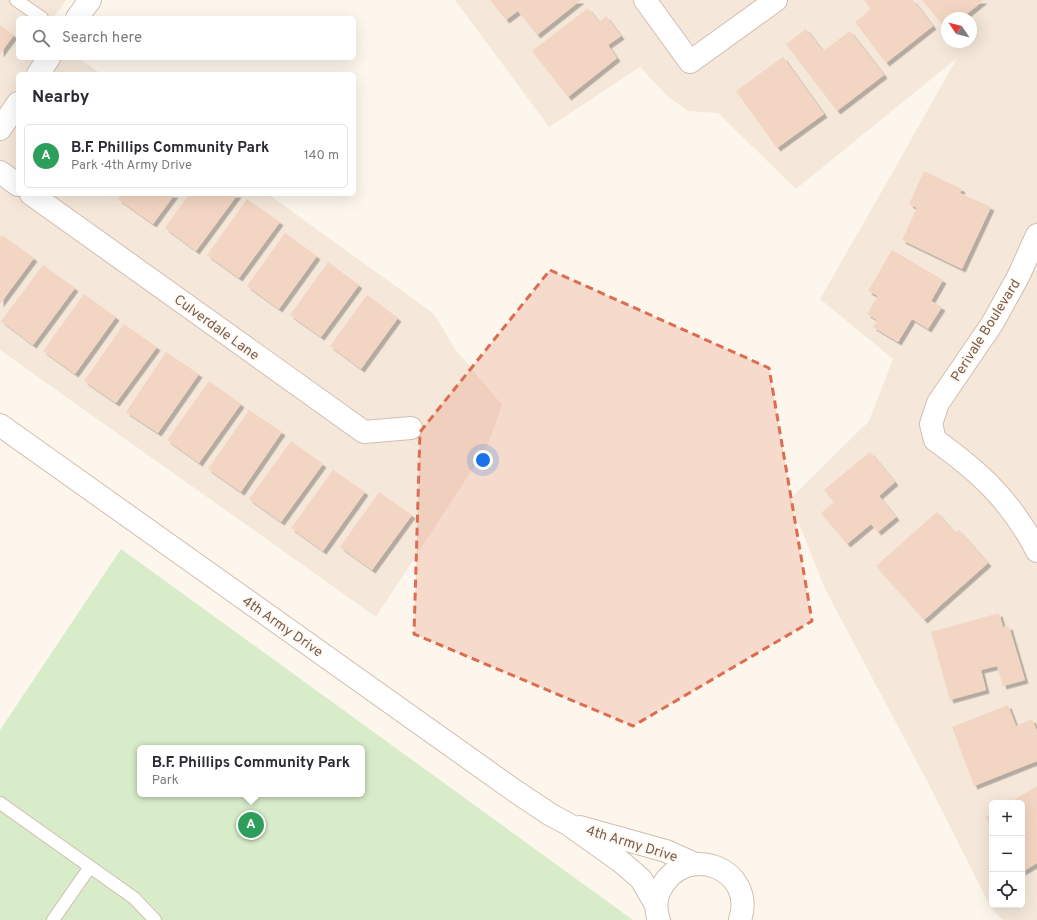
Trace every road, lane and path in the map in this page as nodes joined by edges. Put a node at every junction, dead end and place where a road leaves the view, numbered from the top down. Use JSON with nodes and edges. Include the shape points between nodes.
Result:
{"nodes":[{"id":1,"x":16,"y":0,"type":"edge"},
{"id":2,"x":90,"y":0,"type":"edge"},
{"id":3,"x":645,"y":0,"type":"edge"},
{"id":4,"x":776,"y":0,"type":"edge"},
{"id":5,"x":39,"y":16,"type":"edge"},
{"id":6,"x":78,"y":16,"type":"edge"},
{"id":7,"x":48,"y":60,"type":"edge"},
{"id":8,"x":39,"y":72,"type":"edge"},
{"id":9,"x":16,"y":106,"type":"edge"},
{"id":10,"x":0,"y":129,"type":"edge"},
{"id":11,"x":0,"y":172,"type":"edge"},
{"id":12,"x":16,"y":184,"type":"edge"},
{"id":13,"x":34,"y":196,"type":"edge"},
{"id":14,"x":1037,"y":235,"type":"edge"},
{"id":15,"x":0,"y":424,"type":"edge"},
{"id":16,"x":411,"y":428,"type":"dead end"},
{"id":17,"x":1037,"y":551,"type":"edge"},
{"id":18,"x":0,"y":803,"type":"edge"},
{"id":19,"x":568,"y":824,"type":"junction"},
{"id":20,"x":695,"y":864,"type":"junction"},
{"id":21,"x":90,"y":867,"type":"junction"},
{"id":22,"x":658,"y":912,"type":"edge"},
{"id":23,"x":743,"y":918,"type":"edge"},
{"id":24,"x":53,"y":920,"type":"edge"},
{"id":25,"x":155,"y":920,"type":"edge"}],
"edges":[{"from":1,"to":5,"type":"lane"},
{"from":2,"to":6,"type":"street"},
{"from":3,"to":4,"type":"street","via":[[690,62]]},
{"from":7,"to":8,"type":"street"},
{"from":9,"to":10,"type":"street"},
{"from":11,"to":12,"type":"street"},
{"from":13,"to":16,"type":"street","name":"Culverdale Lane","via":[[364,432]]},
{"from":14,"to":17,"type":"street","name":"Perivale Boulevard","via":[[1003,306],[938,403],[931,424],[934,440],[966,462],[986,480],[1020,521]]},
{"from":15,"to":19,"type":"street","name":"4th Army Drive","via":[[509,786]]},
{"from":18,"to":21,"type":"lane"},
{"from":19,"to":20,"type":"street","name":"4th Army Drive","via":[[666,851]]},
{"from":19,"to":22,"type":"street","name":"4th Army Drive","via":[[620,860],[641,879]]},
{"from":20,"to":22,"type":"street","name":"4th Army Drive","via":[[683,867],[664,882],[659,893]]},
{"from":20,"to":23,"type":"street","name":"4th Army Drive","via":[[708,864],[720,868],[731,876],[742,899]]},
{"from":21,"to":24,"type":"lane"},
{"from":21,"to":25,"type":"lane","via":[[134,898]]}]}
